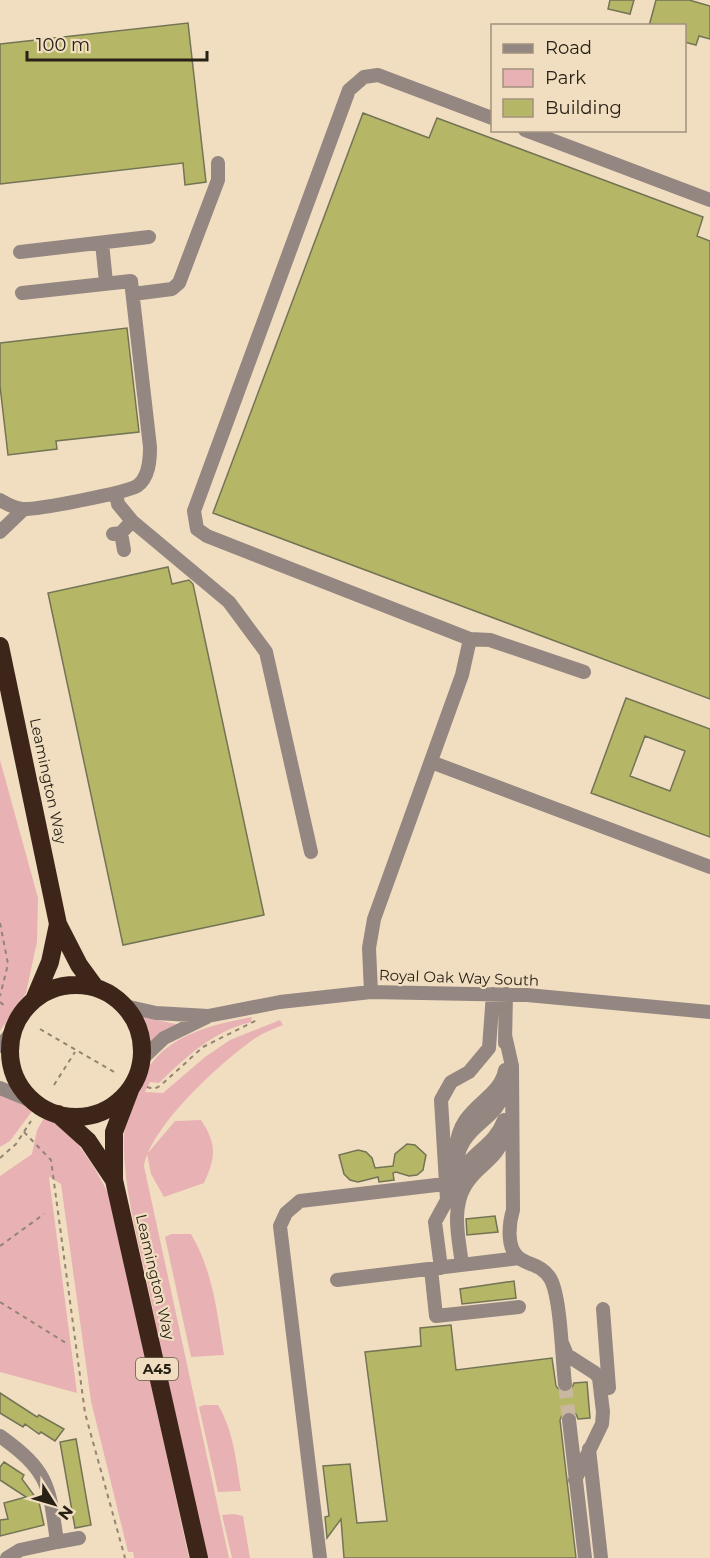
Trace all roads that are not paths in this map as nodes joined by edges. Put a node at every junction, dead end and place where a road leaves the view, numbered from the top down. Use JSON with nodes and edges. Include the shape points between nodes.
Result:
{"nodes":[{"id":1,"x":491,"y":118,"type":"edge"},
{"id":2,"x":530,"y":132,"type":"edge"},
{"id":3,"x":218,"y":163,"type":"dead end"},
{"id":4,"x":710,"y":200,"type":"edge"},
{"id":5,"x":149,"y":237,"type":"dead end"},
{"id":6,"x":102,"y":243,"type":"junction"},
{"id":7,"x":20,"y":252,"type":"dead end"},
{"id":8,"x":106,"y":282,"type":"junction"},
{"id":9,"x":22,"y":293,"type":"dead end"},
{"id":10,"x":133,"y":294,"type":"junction"},
{"id":11,"x":116,"y":493,"type":"junction"},
{"id":12,"x":0,"y":500,"type":"edge"},
{"id":13,"x":24,"y":509,"type":"junction"},
{"id":14,"x":132,"y":521,"type":"junction"},
{"id":15,"x":0,"y":532,"type":"edge"},
{"id":16,"x":124,"y":550,"type":"dead end"},
{"id":17,"x":470,"y":639,"type":"junction"},
{"id":18,"x":0,"y":646,"type":"edge"},
{"id":19,"x":584,"y":672,"type":"dead end"},
{"id":20,"x":431,"y":762,"type":"junction"},
{"id":21,"x":311,"y":852,"type":"dead end"},
{"id":22,"x":710,"y":867,"type":"edge"},
{"id":23,"x":58,"y":924,"type":"junction"},
{"id":24,"x":95,"y":987,"type":"junction"},
{"id":25,"x":371,"y":992,"type":"junction"},
{"id":26,"x":459,"y":993,"type":"junction"},
{"id":27,"x":500,"y":994,"type":"junction"},
{"id":28,"x":34,"y":1000,"type":"junction"},
{"id":29,"x":125,"y":1006,"type":"junction"},
{"id":30,"x":710,"y":1012,"type":"edge"},
{"id":31,"x":208,"y":1016,"type":"junction"},
{"id":32,"x":493,"y":1021,"type":"junction"},
{"id":33,"x":14,"y":1030,"type":"junction"},
{"id":34,"x":505,"y":1035,"type":"junction"},
{"id":35,"x":0,"y":1046,"type":"edge"},
{"id":36,"x":142,"y":1059,"type":"junction"},
{"id":37,"x":0,"y":1088,"type":"edge"},
{"id":38,"x":139,"y":1089,"type":"junction"},
{"id":39,"x":505,"y":1093,"type":"junction"},
{"id":40,"x":34,"y":1102,"type":"junction"},
{"id":41,"x":58,"y":1114,"type":"junction"},
{"id":42,"x":455,"y":1178,"type":"junction"},
{"id":43,"x":114,"y":1180,"type":"junction"},
{"id":44,"x":519,"y":1258,"type":"junction"},
{"id":45,"x":462,"y":1265,"type":"junction"},
{"id":46,"x":436,"y":1268,"type":"junction"},
{"id":47,"x":337,"y":1280,"type":"dead end"},
{"id":48,"x":519,"y":1307,"type":"dead end"},
{"id":49,"x":603,"y":1309,"type":"dead end"},
{"id":50,"x":560,"y":1334,"type":"junction"},
{"id":51,"x":565,"y":1384,"type":"tunnel mouth"},
{"id":52,"x":610,"y":1388,"type":"junction"},
{"id":53,"x":569,"y":1420,"type":"tunnel mouth"},
{"id":54,"x":0,"y":1436,"type":"edge"},
{"id":55,"x":570,"y":1437,"type":"junction"},
{"id":56,"x":589,"y":1449,"type":"junction"},
{"id":57,"x":575,"y":1480,"type":"junction"},
{"id":58,"x":79,"y":1538,"type":"dead end"},
{"id":59,"x":57,"y":1542,"type":"junction"},
{"id":60,"x":7,"y":1558,"type":"edge"},
{"id":61,"x":199,"y":1558,"type":"edge"},
{"id":62,"x":320,"y":1558,"type":"edge"},
{"id":63,"x":585,"y":1558,"type":"edge"},
{"id":64,"x":601,"y":1558,"type":"edge"}],
"edges":[{"from":1,"to":17,"type":"street","via":[[378,75],[364,77],[349,90],[194,511],[197,529],[207,536]]},
{"from":2,"to":4,"type":"street"},
{"from":3,"to":10,"type":"street","via":[[218,180],[179,283],[172,289]]},
{"from":5,"to":6,"type":"street"},
{"from":6,"to":7,"type":"street"},
{"from":6,"to":8,"type":"street"},
{"from":8,"to":9,"type":"street"},
{"from":8,"to":10,"type":"street","via":[[131,281]]},
{"from":10,"to":11,"type":"street","via":[[150,461],[137,485]]},
{"from":11,"to":13,"type":"street"},
{"from":11,"to":14,"type":"street","via":[[118,504]]},
{"from":12,"to":13,"type":"street"},
{"from":13,"to":15,"type":"street"},
{"from":14,"to":16,"type":"street","via":[[117,534]]},
{"from":14,"to":21,"type":"street","via":[[229,602],[266,652]]},
{"from":17,"to":19,"type":"street","via":[[490,640]]},
{"from":17,"to":20,"type":"street","via":[[462,675]]},
{"from":18,"to":23,"type":"highway","name":"Leamington Way"},
{"from":20,"to":22,"type":"street"},
{"from":20,"to":25,"type":"street","via":[[374,919],[369,948]]},
{"from":23,"to":24,"type":"highway","name":"Leamington Way"},
{"from":23,"to":28,"type":"highway","name":"Leamington Way","via":[[50,962]]},
{"from":24,"to":28,"type":"highway","via":[[72,984],[50,990]]},
{"from":24,"to":29,"type":"highway"},
{"from":25,"to":26,"type":"street","name":"Royal Oak Way South"},
{"from":25,"to":31,"type":"street","name":"Royal Oak Way South","via":[[280,1002]]},
{"from":26,"to":27,"type":"street","name":"Royal Oak Way South"},
{"from":26,"to":32,"type":"street","via":[[483,1006]]},
{"from":27,"to":30,"type":"street","name":"Royal Oak Way South"},
{"from":27,"to":32,"type":"street"},
{"from":27,"to":34,"type":"street"},
{"from":28,"to":33,"type":"highway","via":[[19,1017]]},
{"from":29,"to":31,"type":"street","name":"Royal Oak Way South","via":[[156,1013]]},
{"from":29,"to":36,"type":"highway","via":[[139,1026]]},
{"from":31,"to":36,"type":"street","name":"Royal Oak Way South","via":[[164,1038]]},
{"from":32,"to":42,"type":"street","via":[[489,1048],[468,1072],[451,1082],[441,1100]]},
{"from":33,"to":35,"type":"street"},
{"from":33,"to":40,"type":"highway","via":[[10,1056],[13,1072]]},
{"from":34,"to":39,"type":"street"},
{"from":34,"to":44,"type":"street","via":[[512,1066],[513,1209],[508,1225]]},
{"from":36,"to":38,"type":"highway"},
{"from":37,"to":40,"type":"street"},
{"from":38,"to":41,"type":"highway","via":[[95,1115]]},
{"from":38,"to":43,"type":"highway","name":"Leamington Way","number":"A45","via":[[114,1132]]},
{"from":39,"to":42,"type":"street","via":[[498,1131]]},
{"from":39,"to":42,"type":"street","via":[[461,1142]]},
{"from":39,"to":42,"type":"street","via":[[501,1073],[460,1117]]},
{"from":40,"to":41,"type":"highway"},
{"from":41,"to":43,"type":"highway","name":"Leamington Way","number":"A45","via":[[88,1141]]},
{"from":42,"to":45,"type":"street"},
{"from":42,"to":46,"type":"street","via":[[435,1222]]},
{"from":42,"to":62,"type":"street","via":[[300,1201],[286,1213],[280,1226]]},
{"from":43,"to":61,"type":"highway","name":"Leamington Way","number":"A45"},
{"from":44,"to":45,"type":"street"},
{"from":44,"to":50,"type":"street","via":[[537,1264],[550,1278]]},
{"from":45,"to":46,"type":"street"},
{"from":46,"to":47,"type":"street"},
{"from":46,"to":48,"type":"street","via":[[436,1316]]},
{"from":49,"to":52,"type":"street"},
{"from":50,"to":51,"type":"street"},
{"from":50,"to":52,"type":"street","via":[[567,1354],[596,1373]]},
{"from":52,"to":56,"type":"street","via":[[602,1424]]},
{"from":53,"to":55,"type":"street"},
{"from":54,"to":59,"type":"street","via":[[24,1454],[44,1477],[51,1495]]},
{"from":55,"to":56,"type":"street"},
{"from":55,"to":57,"type":"street"},
{"from":56,"to":57,"type":"street"},
{"from":56,"to":64,"type":"street"},
{"from":57,"to":63,"type":"street"},
{"from":58,"to":59,"type":"street"},
{"from":59,"to":60,"type":"street","via":[[20,1550]]}]}
